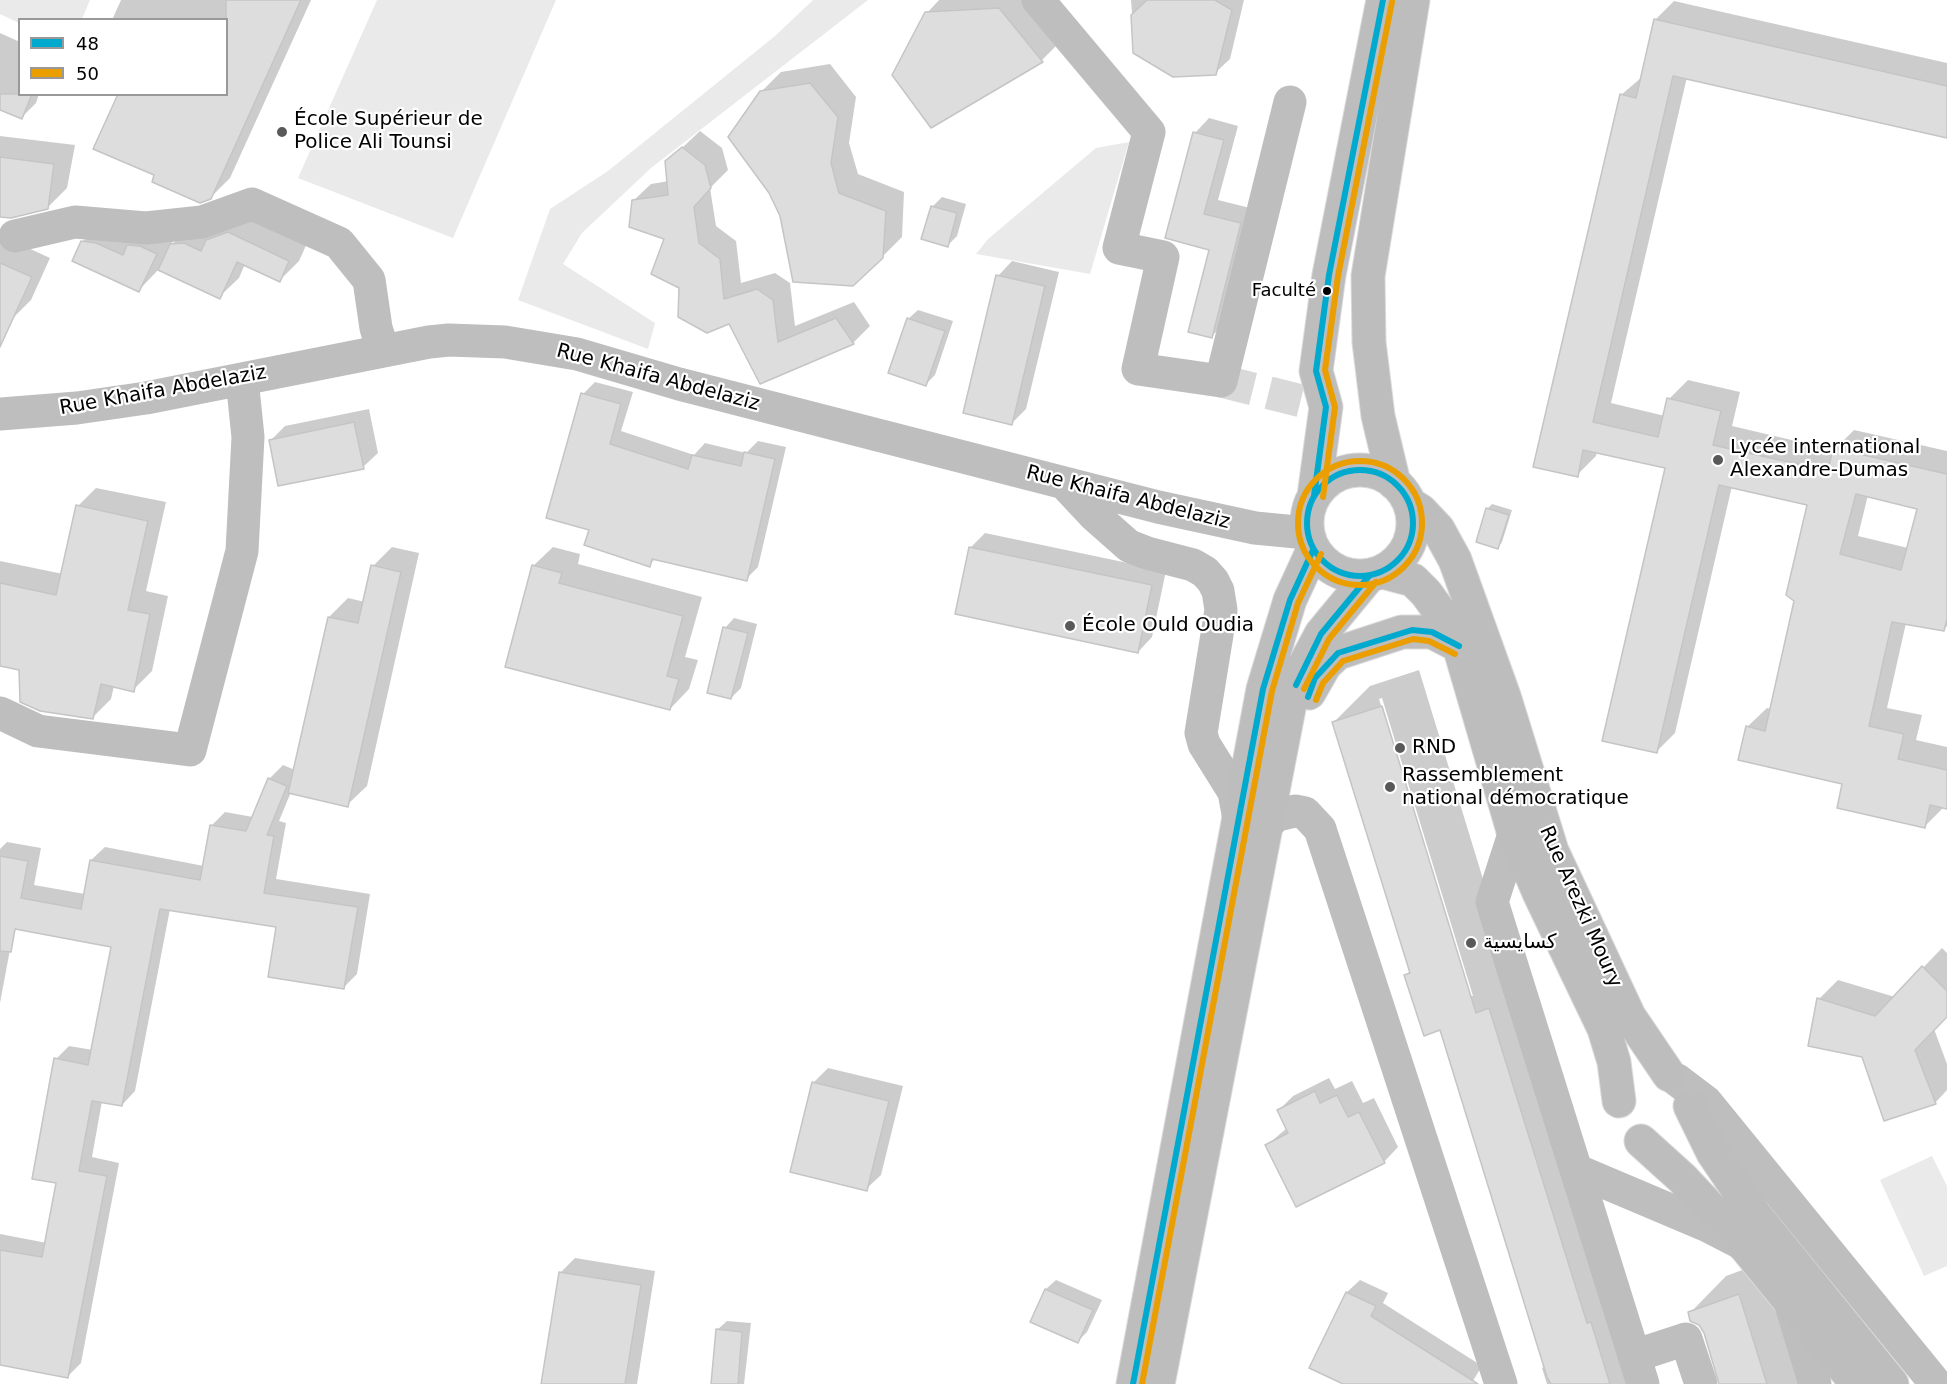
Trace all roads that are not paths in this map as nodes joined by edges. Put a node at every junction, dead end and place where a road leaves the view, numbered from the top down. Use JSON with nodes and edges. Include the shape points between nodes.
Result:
{"nodes":[{"id":1,"x":1038,"y":0,"type":"edge"},
{"id":2,"x":1383,"y":0,"type":"edge"},
{"id":3,"x":1413,"y":0,"type":"edge"},
{"id":4,"x":1290,"y":102,"type":"dead end"},
{"id":5,"x":15,"y":236,"type":"dead end"},
{"id":6,"x":383,"y":350,"type":"junction"},
{"id":7,"x":242,"y":379,"type":"junction"},
{"id":8,"x":0,"y":414,"type":"edge"},
{"id":9,"x":1065,"y":483,"type":"junction"},
{"id":10,"x":1402,"y":493,"type":"junction"},
{"id":11,"x":1314,"y":496,"type":"junction"},
{"id":12,"x":1310,"y":542,"type":"junction"},
{"id":13,"x":1376,"y":574,"type":"junction"},
{"id":14,"x":1459,"y":646,"type":"junction"},
{"id":15,"x":0,"y":713,"type":"edge"},
{"id":16,"x":1253,"y":821,"type":"junction"},
{"id":17,"x":1514,"y":834,"type":"junction"},
{"id":18,"x":1679,"y":1087,"type":"junction"},
{"id":19,"x":1619,"y":1101,"type":"junction"},
{"id":20,"x":1641,"y":1141,"type":"junction"},
{"id":21,"x":1578,"y":1171,"type":"junction"},
{"id":22,"x":1746,"y":1246,"type":"junction"},
{"id":23,"x":1789,"y":1300,"type":"junction"},
{"id":24,"x":1639,"y":1370,"type":"edge"},
{"id":25,"x":1133,"y":1384,"type":"edge"},
{"id":26,"x":1158,"y":1384,"type":"edge"},
{"id":27,"x":1501,"y":1384,"type":"edge"},
{"id":28,"x":1701,"y":1384,"type":"edge"},
{"id":29,"x":1815,"y":1384,"type":"edge"},
{"id":30,"x":1857,"y":1384,"type":"edge"},
{"id":31,"x":1892,"y":1384,"type":"edge"},
{"id":32,"x":1936,"y":1384,"type":"edge"}],
"edges":[{"from":1,"to":4,"type":"street","via":[[1149,132],[1119,248],[1163,257],[1138,369],[1221,381]]},
{"from":2,"to":11,"type":"main road","via":[[1327,286],[1316,371],[1326,407]]},
{"from":3,"to":10,"type":"main road","via":[[1368,285],[1369,342],[1378,416]]},
{"from":5,"to":6,"type":"street","via":[[75,222],[146,228],[202,222],[252,204],[339,243],[369,280]]},
{"from":6,"to":7,"type":"street","name":"Rue Khaifa Abdelaziz"},
{"from":6,"to":9,"type":"street","name":"Rue Khaifa Abdelaziz","via":[[449,339],[505,342],[577,354]]},
{"from":7,"to":8,"type":"street","name":"Rue Khaifa Abdelaziz","via":[[112,404]]},
{"from":7,"to":15,"type":"street","via":[[248,437],[242,551],[190,750],[38,730]]},
{"from":9,"to":12,"type":"street","name":"Rue Khaifa Abdelaziz"},
{"from":9,"to":16,"type":"street","via":[[1130,546],[1193,565],[1213,581],[1221,610],[1201,733],[1204,744]]},
{"from":10,"to":11,"type":"main road","via":[[1374,472],[1351,471],[1330,479]]},
{"from":10,"to":13,"type":"main road","via":[[1413,517],[1409,543],[1403,555]]},
{"from":10,"to":18,"type":"main road","name":"Rue Arezki Moury","via":[[1438,529],[1455,560],[1504,696],[1552,851],[1629,1016]]},
{"from":11,"to":12,"type":"main road","via":[[1307,514]]},
{"from":12,"to":13,"type":"main road","via":[[1337,572],[1358,577]]},
{"from":12,"to":16,"type":"main road","via":[[1275,644],[1253,736]]},
{"from":13,"to":14,"type":"main road","name":"Rue Arezki Moury","via":[[1413,580],[1445,619]]},
{"from":13,"to":16,"type":"main road","via":[[1321,634],[1297,679],[1281,742]]},
{"from":14,"to":16,"type":"main road","via":[[1432,632],[1412,630],[1338,653],[1324,665],[1306,700]]},
{"from":14,"to":17,"type":"main road","name":"Rue Arezki Moury"},
{"from":16,"to":25,"type":"main road"},
{"from":16,"to":26,"type":"main road"},
{"from":16,"to":27,"type":"street","via":[[1295,811],[1305,813],[1320,829]]},
{"from":17,"to":19,"type":"main road","name":"Rue Arezki Moury","via":[[1604,1029],[1614,1062]]},
{"from":17,"to":21,"type":"street","via":[[1492,902]]},
{"from":18,"to":19,"type":"main road","via":[[1648,1072],[1623,1090]]},
{"from":18,"to":20,"type":"main road","via":[[1684,1128],[1675,1137],[1653,1144]]},
{"from":18,"to":31,"type":"main road","name":"Rue Arezki Moury","via":[[1713,1153],[1755,1215]]},
{"from":18,"to":32,"type":"street","via":[[1706,1102]]},
{"from":19,"to":20,"type":"main road","via":[[1621,1120]]},
{"from":20,"to":22,"type":"main road"},
{"from":21,"to":22,"type":"street"},
{"from":21,"to":24,"type":"street"},
{"from":22,"to":23,"type":"main road"},
{"from":23,"to":29,"type":"street"},
{"from":23,"to":30,"type":"main road"},
{"from":24,"to":28,"type":"street","via":[[1686,1339]]}]}
